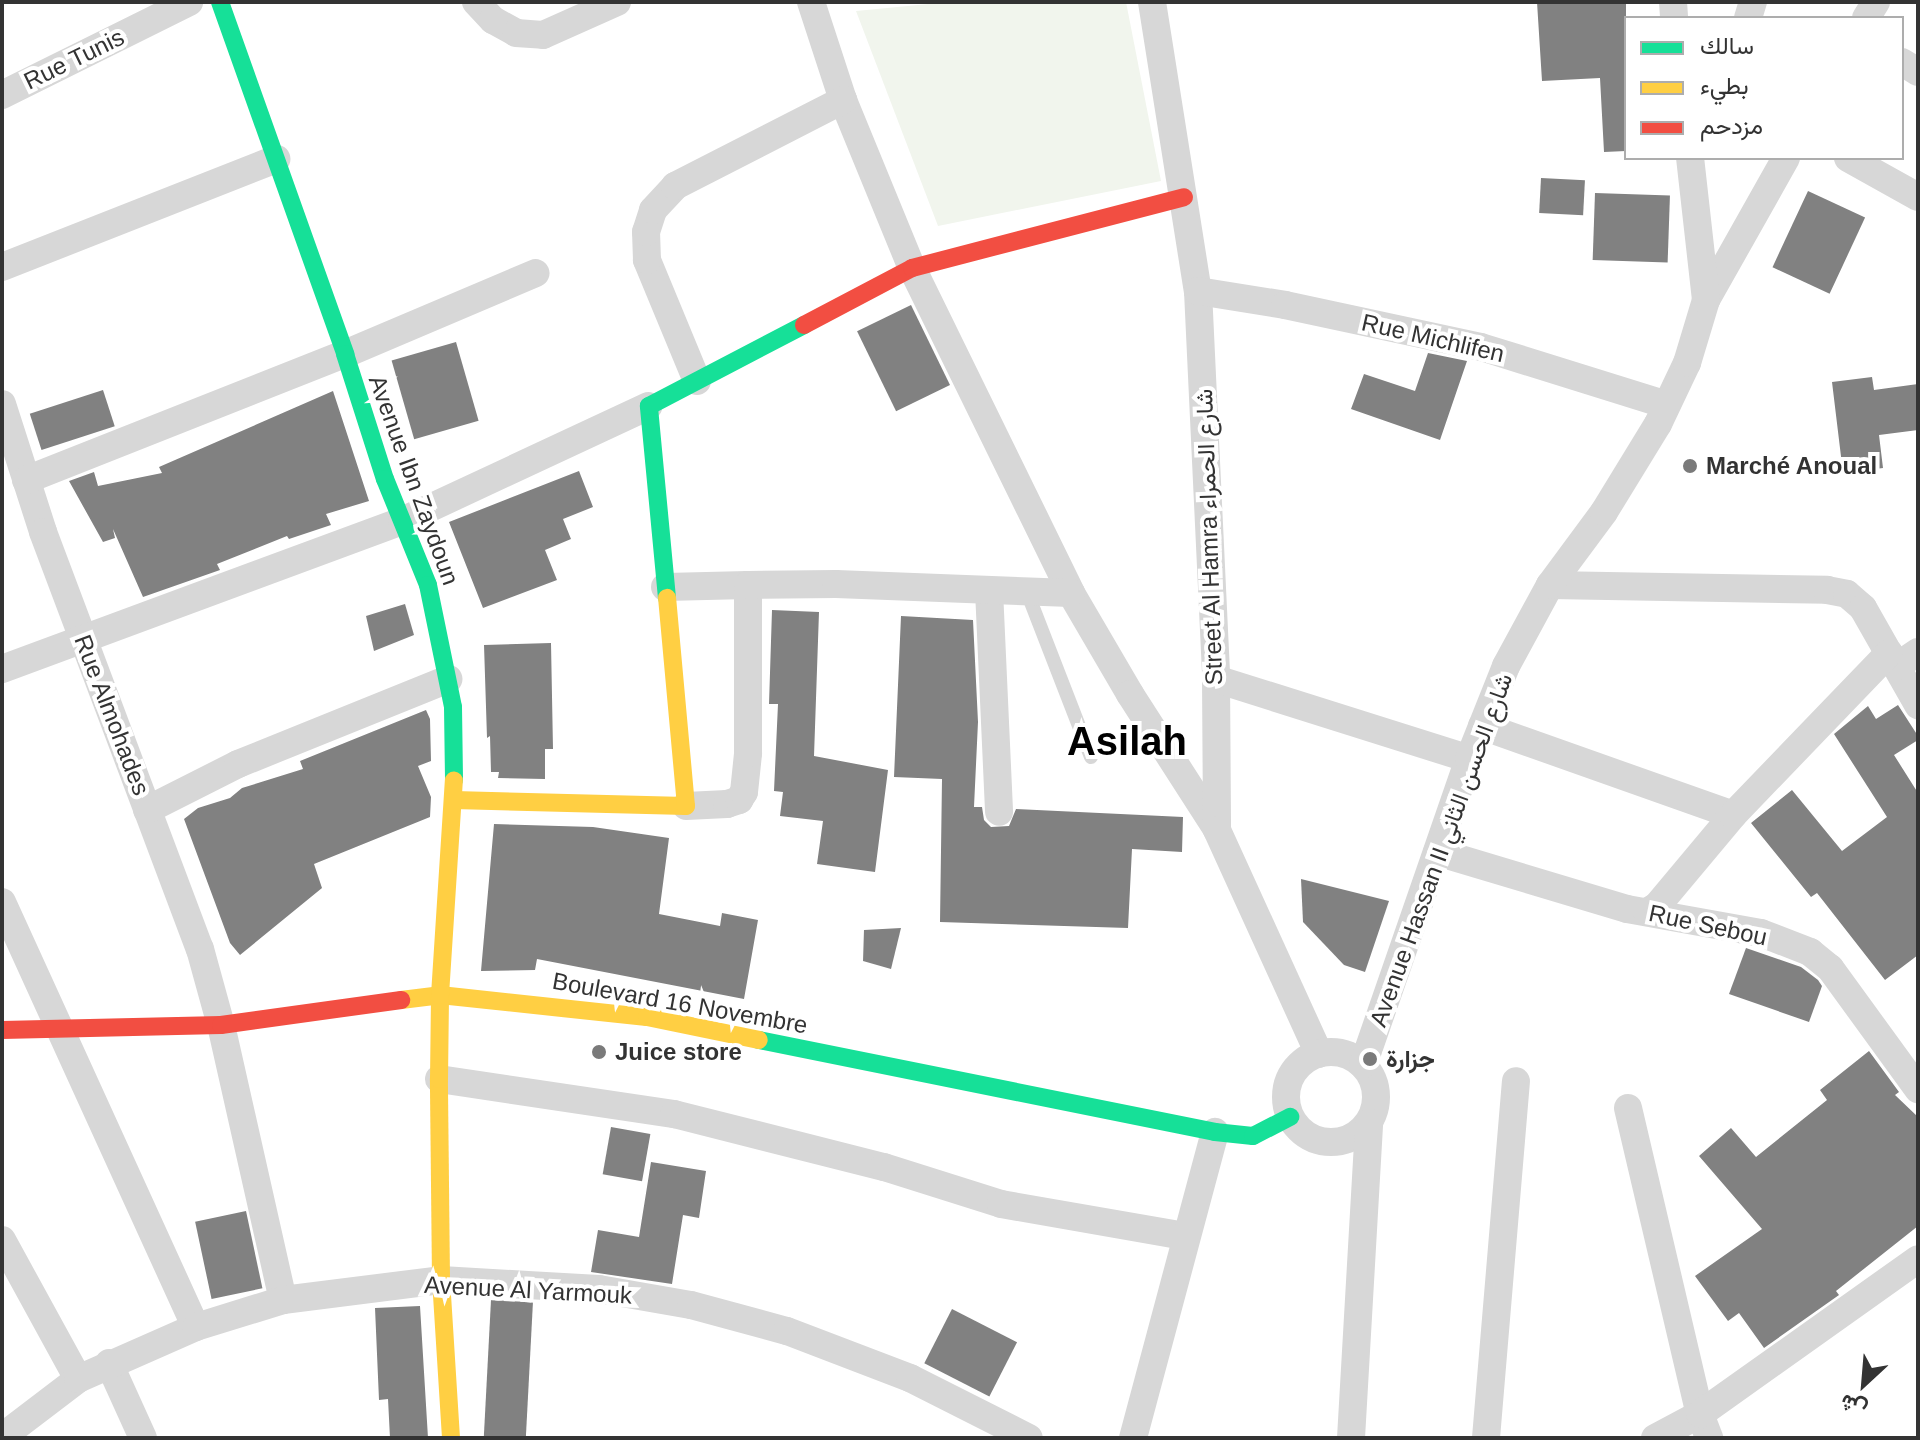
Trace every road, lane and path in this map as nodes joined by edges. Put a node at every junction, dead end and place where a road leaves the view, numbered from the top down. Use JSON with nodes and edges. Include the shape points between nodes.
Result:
{"nodes":[{"id":1,"x":189,"y":2,"type":"edge"},
{"id":2,"x":220,"y":2,"type":"edge"},
{"id":3,"x":476,"y":2,"type":"edge"},
{"id":4,"x":617,"y":2,"type":"edge"},
{"id":5,"x":811,"y":2,"type":"edge"},
{"id":6,"x":1152,"y":2,"type":"edge"},
{"id":7,"x":2,"y":95,"type":"edge"},
{"id":8,"x":843,"y":100,"type":"junction"},
{"id":9,"x":276,"y":159,"type":"junction"},
{"id":10,"x":1690,"y":160,"type":"edge"},
{"id":11,"x":1708,"y":160,"type":"edge"},
{"id":12,"x":1785,"y":160,"type":"edge"},
{"id":13,"x":1852,"y":160,"type":"edge"},
{"id":14,"x":1184,"y":197,"type":"junction"},
{"id":15,"x":1918,"y":197,"type":"edge"},
{"id":16,"x":1696,"y":207,"type":"junction"},
{"id":17,"x":2,"y":267,"type":"edge"},
{"id":18,"x":912,"y":268,"type":"junction"},
{"id":19,"x":536,"y":273,"type":"dead end"},
{"id":20,"x":1198,"y":291,"type":"junction"},
{"id":21,"x":1706,"y":300,"type":"junction"},
{"id":22,"x":345,"y":354,"type":"junction"},
{"id":23,"x":697,"y":381,"type":"junction"},
{"id":24,"x":1664,"y":404,"type":"junction"},
{"id":25,"x":649,"y":406,"type":"junction"},
{"id":26,"x":2,"y":407,"type":"edge"},
{"id":27,"x":26,"y":480,"type":"junction"},
{"id":28,"x":402,"y":521,"type":"junction"},
{"id":29,"x":748,"y":585,"type":"junction"},
{"id":30,"x":1550,"y":585,"type":"junction"},
{"id":31,"x":665,"y":587,"type":"junction"},
{"id":32,"x":989,"y":590,"type":"junction"},
{"id":33,"x":1027,"y":592,"type":"junction"},
{"id":34,"x":1071,"y":593,"type":"junction"},
{"id":35,"x":83,"y":639,"type":"junction"},
{"id":36,"x":1901,"y":657,"type":"edge"},
{"id":37,"x":2,"y":669,"type":"edge"},
{"id":38,"x":448,"y":679,"type":"junction"},
{"id":39,"x":1216,"y":679,"type":"junction"},
{"id":40,"x":1918,"y":705,"type":"edge"},
{"id":41,"x":1482,"y":726,"type":"junction"},
{"id":42,"x":1091,"y":757,"type":"dead end"},
{"id":43,"x":1469,"y":759,"type":"junction"},
{"id":44,"x":454,"y":800,"type":"junction"},
{"id":45,"x":686,"y":806,"type":"junction"},
{"id":46,"x":147,"y":810,"type":"junction"},
{"id":47,"x":999,"y":812,"type":"dead end"},
{"id":48,"x":1733,"y":815,"type":"junction"},
{"id":49,"x":1217,"y":830,"type":"junction"},
{"id":50,"x":1437,"y":852,"type":"junction"},
{"id":51,"x":2,"y":902,"type":"edge"},
{"id":52,"x":1647,"y":912,"type":"junction"},
{"id":53,"x":440,"y":995,"type":"junction"},
{"id":54,"x":221,"y":1025,"type":"junction"},
{"id":55,"x":2,"y":1030,"type":"edge"},
{"id":56,"x":59,"y":1032,"type":"junction"},
{"id":57,"x":1319,"y":1054,"type":"junction"},
{"id":58,"x":1363,"y":1065,"type":"junction"},
{"id":59,"x":439,"y":1079,"type":"junction"},
{"id":60,"x":1516,"y":1081,"type":"dead end"},
{"id":61,"x":1918,"y":1089,"type":"edge"},
{"id":62,"x":1628,"y":1108,"type":"dead end"},
{"id":63,"x":1290,"y":1117,"type":"junction"},
{"id":64,"x":1369,"y":1123,"type":"junction"},
{"id":65,"x":1215,"y":1132,"type":"junction"},
{"id":66,"x":1185,"y":1236,"type":"junction"},
{"id":67,"x":2,"y":1240,"type":"edge"},
{"id":68,"x":1918,"y":1259,"type":"edge"},
{"id":69,"x":441,"y":1280,"type":"junction"},
{"id":70,"x":283,"y":1300,"type":"junction"},
{"id":71,"x":196,"y":1327,"type":"junction"},
{"id":72,"x":109,"y":1363,"type":"junction"},
{"id":73,"x":78,"y":1379,"type":"junction"},
{"id":74,"x":1704,"y":1426,"type":"edge"},
{"id":75,"x":989,"y":1427,"type":"edge"},
{"id":76,"x":2,"y":1437,"type":"edge"},
{"id":77,"x":143,"y":1438,"type":"edge"},
{"id":78,"x":451,"y":1438,"type":"edge"},
{"id":79,"x":1029,"y":1438,"type":"edge"},
{"id":80,"x":1133,"y":1438,"type":"edge"},
{"id":81,"x":1351,"y":1438,"type":"edge"},
{"id":82,"x":1486,"y":1438,"type":"edge"},
{"id":83,"x":1655,"y":1438,"type":"edge"}],
"edges":[{"from":1,"to":7,"type":"street","name":"Rue Tunis"},
{"from":2,"to":9,"type":"street","name":"Avenue Ibn Zaydoun"},
{"from":3,"to":4,"type":"street","via":[[516,33],[543,35]]},
{"from":5,"to":8,"type":"street"},
{"from":6,"to":14,"type":"street","name":"Street Al Hamra شارع الحمراء"},
{"from":8,"to":18,"type":"street"},
{"from":8,"to":23,"type":"street","via":[[675,186],[653,210],[646,232],[647,260]]},
{"from":9,"to":17,"type":"street"},
{"from":9,"to":22,"type":"street","name":"Avenue Ibn Zaydoun"},
{"from":10,"to":16,"type":"street","name":"Avenue Hassan II شارع الحسن الثاني"},
{"from":11,"to":16,"type":"street"},
{"from":12,"to":21,"type":"street"},
{"from":13,"to":15,"type":"street"},
{"from":14,"to":18,"type":"street"},
{"from":14,"to":20,"type":"street","name":"Street Al Hamra شارع الحمراء"},
{"from":16,"to":21,"type":"street","name":"Avenue Hassan II شارع الحسن الثاني"},
{"from":18,"to":23,"type":"street"},
{"from":18,"to":34,"type":"street"},
{"from":19,"to":22,"type":"street"},
{"from":20,"to":24,"type":"street","name":"Rue Michlifen","via":[[1481,347]]},
{"from":20,"to":39,"type":"street","name":"Street Al Hamra شارع الحمراء"},
{"from":21,"to":24,"type":"street","name":"Avenue Hassan II شارع الحسن الثاني","via":[[1687,363]]},
{"from":22,"to":27,"type":"street"},
{"from":22,"to":28,"type":"street","name":"Avenue Ibn Zaydoun"},
{"from":23,"to":25,"type":"street"},
{"from":24,"to":30,"type":"street","name":"Avenue Hassan II شارع الحسن الثاني","via":[[1658,424],[1604,512]]},
{"from":25,"to":28,"type":"street"},
{"from":25,"to":31,"type":"street"},
{"from":26,"to":27,"type":"street","name":"Rue Almohades"},
{"from":27,"to":35,"type":"street","name":"Rue Almohades"},
{"from":28,"to":35,"type":"street"},
{"from":28,"to":38,"type":"street","name":"Avenue Ibn Zaydoun","via":[[428,585]]},
{"from":29,"to":31,"type":"street"},
{"from":29,"to":32,"type":"street"},
{"from":29,"to":45,"type":"street","via":[[744,792],[727,804]]},
{"from":30,"to":36,"type":"street","via":[[1847,594]]},
{"from":30,"to":41,"type":"street","name":"Avenue Hassan II شارع الحسن الثاني","via":[[1506,666]]},
{"from":31,"to":45,"type":"street"},
{"from":32,"to":33,"type":"street"},
{"from":32,"to":47,"type":"street"},
{"from":33,"to":34,"type":"street"},
{"from":33,"to":42,"type":"lane"},
{"from":34,"to":49,"type":"street"},
{"from":35,"to":37,"type":"street"},
{"from":35,"to":46,"type":"street","name":"Rue Almohades"},
{"from":36,"to":40,"type":"street"},
{"from":36,"to":48,"type":"street"},
{"from":38,"to":44,"type":"street","name":"Avenue Ibn Zaydoun"},
{"from":38,"to":46,"type":"street","via":[[238,764]]},
{"from":39,"to":43,"type":"street"},
{"from":39,"to":49,"type":"street","name":"Street Al Hamra شارع الحمراء"},
{"from":41,"to":43,"type":"street","name":"Avenue Hassan II شارع الحسن الثاني"},
{"from":41,"to":48,"type":"street"},
{"from":43,"to":50,"type":"street","name":"Avenue Hassan II شارع الحسن الثاني"},
{"from":44,"to":45,"type":"street"},
{"from":44,"to":53,"type":"street","name":"Avenue Ibn Zaydoun"},
{"from":46,"to":54,"type":"street","name":"Rue Almohades","via":[[200,949]]},
{"from":48,"to":52,"type":"street"},
{"from":49,"to":57,"type":"street","name":"Street Al Hamra شارع الحمراء"},
{"from":50,"to":52,"type":"street","name":"Rue Sebou"},
{"from":50,"to":58,"type":"street","name":"Avenue Hassan II شارع الحسن الثاني"},
{"from":51,"to":56,"type":"street"},
{"from":52,"to":61,"type":"street","name":"Rue Sebou","via":[[1761,933],[1810,952],[1830,968]]},
{"from":53,"to":54,"type":"street","name":"Boulevard 16 Novembre"},
{"from":53,"to":59,"type":"street","name":"Avenue Ibn Zaydoun"},
{"from":53,"to":65,"type":"street","name":"Boulevard 16 Novembre","via":[[647,1017]]},
{"from":54,"to":56,"type":"street","name":"Boulevard 16 Novembre"},
{"from":54,"to":70,"type":"street","name":"Rue Almohades"},
{"from":55,"to":56,"type":"street","name":"Boulevard 16 Novembre"},
{"from":56,"to":71,"type":"street"},
{"from":57,"to":58,"type":"street","via":[[1350,1056]]},
{"from":57,"to":63,"type":"street","via":[[1299,1066],[1287,1086]]},
{"from":58,"to":64,"type":"street","via":[[1376,1093]]},
{"from":59,"to":66,"type":"street","via":[[674,1114],[1001,1204]]},
{"from":59,"to":69,"type":"street","name":"Avenue Ibn Zaydoun"},
{"from":60,"to":82,"type":"street"},
{"from":62,"to":74,"type":"street"},
{"from":63,"to":64,"type":"street","via":[[1312,1139],[1328,1142],[1357,1135]]},
{"from":63,"to":65,"type":"street","name":"Boulevard 16 Novembre","via":[[1253,1136]]},
{"from":64,"to":81,"type":"street"},
{"from":65,"to":66,"type":"street"},
{"from":66,"to":80,"type":"street"},
{"from":67,"to":73,"type":"street"},
{"from":68,"to":74,"type":"street"},
{"from":69,"to":70,"type":"street","name":"Avenue Al Yarmouk"},
{"from":69,"to":75,"type":"street","name":"Avenue Al Yarmouk","via":[[599,1289],[691,1305],[787,1331],[910,1378]]},
{"from":69,"to":78,"type":"street","name":"Avenue Ibn Zaydoun"},
{"from":70,"to":71,"type":"street","name":"Avenue Al Yarmouk"},
{"from":71,"to":72,"type":"street","name":"Avenue Al Yarmouk"},
{"from":72,"to":73,"type":"street","name":"Avenue Al Yarmouk"},
{"from":72,"to":77,"type":"street"},
{"from":73,"to":76,"type":"street","name":"Avenue Al Yarmouk"},
{"from":74,"to":83,"type":"street"},
{"from":75,"to":79,"type":"street","name":"Avenue Al Yarmouk"}]}
